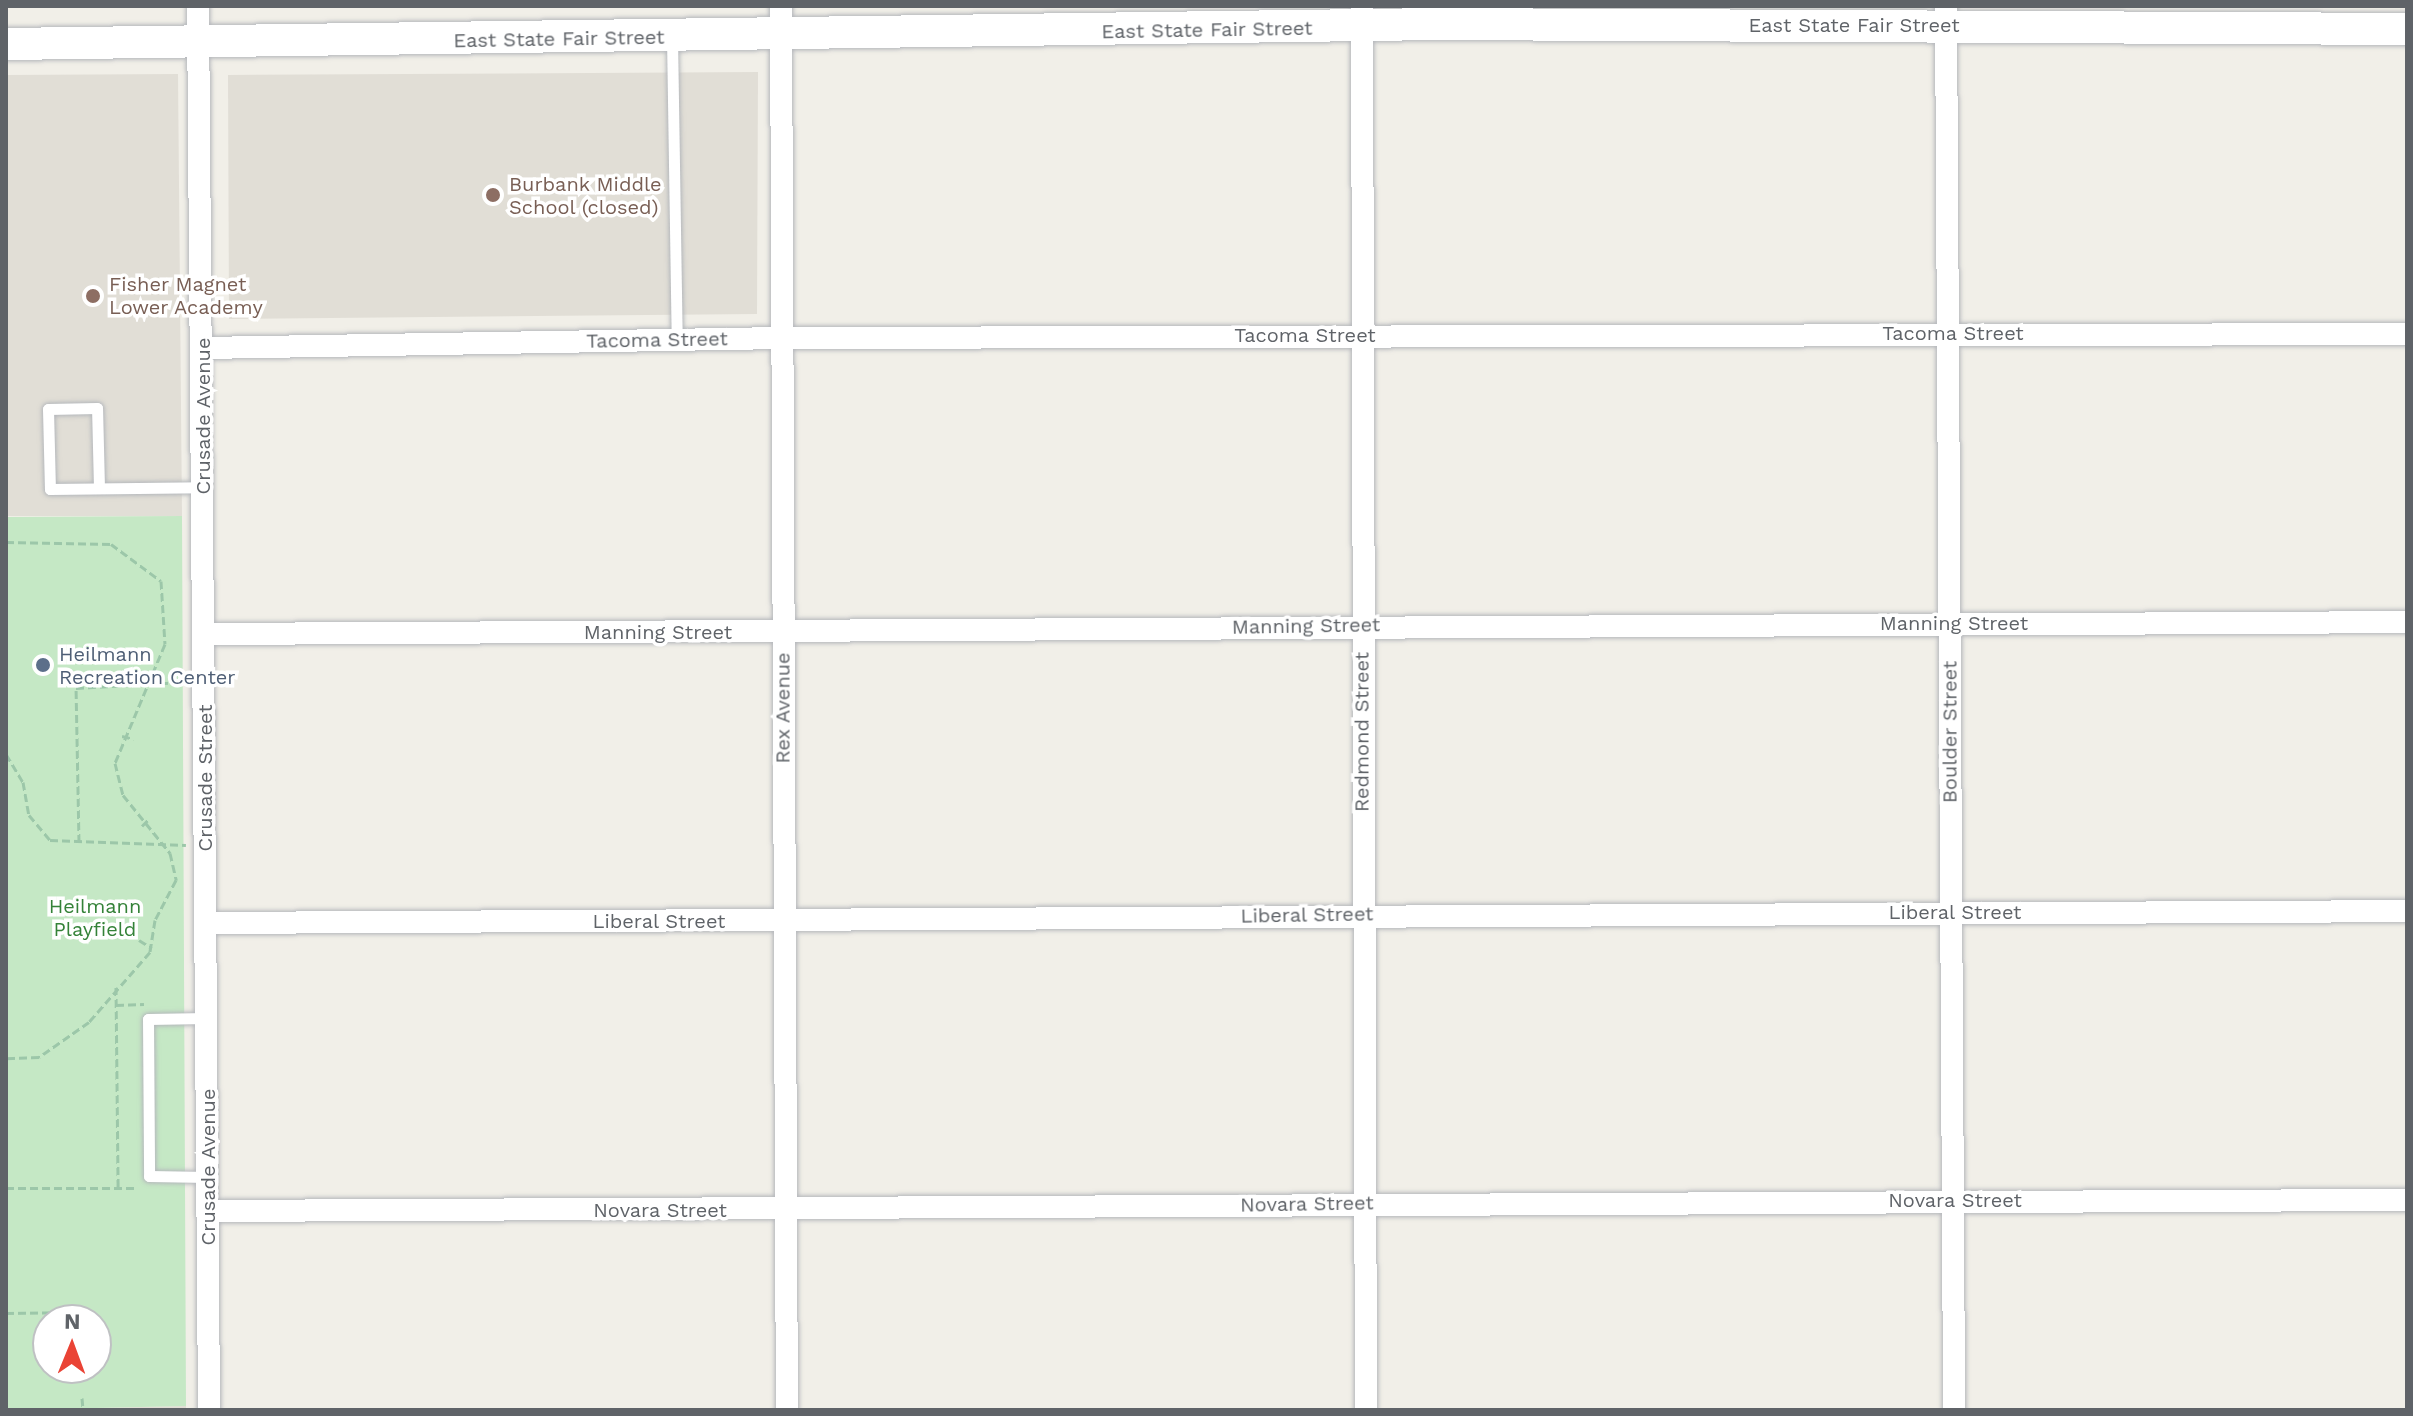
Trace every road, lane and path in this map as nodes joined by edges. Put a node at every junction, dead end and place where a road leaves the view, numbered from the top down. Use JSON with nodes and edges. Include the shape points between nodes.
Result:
{"nodes":[{"id":1,"x":198,"y":6,"type":"edge"},
{"id":2,"x":1946,"y":16,"type":"edge"},
{"id":3,"x":1362,"y":17,"type":"edge"},
{"id":4,"x":781,"y":21,"type":"edge"},
{"id":5,"x":2407,"y":29,"type":"edge"},
{"id":6,"x":672,"y":37,"type":"junction"},
{"id":7,"x":6,"y":44,"type":"edge"},
{"id":8,"x":198,"y":44,"type":"junction"},
{"id":9,"x":1948,"y":334,"type":"junction"},
{"id":10,"x":2407,"y":334,"type":"edge"},
{"id":11,"x":1360,"y":335,"type":"junction"},
{"id":12,"x":781,"y":338,"type":"junction"},
{"id":13,"x":677,"y":340,"type":"junction"},
{"id":14,"x":203,"y":348,"type":"junction"},
{"id":15,"x":204,"y":487,"type":"junction"},
{"id":16,"x":99,"y":488,"type":"junction"},
{"id":17,"x":6,"y":542,"type":"edge"},
{"id":18,"x":2407,"y":622,"type":"edge"},
{"id":19,"x":1950,"y":623,"type":"junction"},
{"id":20,"x":1362,"y":625,"type":"junction"},
{"id":21,"x":782,"y":631,"type":"junction"},
{"id":22,"x":205,"y":634,"type":"junction"},
{"id":23,"x":205,"y":681,"type":"junction"},
{"id":24,"x":147,"y":682,"type":"junction"},
{"id":25,"x":122,"y":736,"type":"junction"},
{"id":26,"x":134,"y":739,"type":"dead end"},
{"id":27,"x":6,"y":754,"type":"edge"},
{"id":28,"x":149,"y":819,"type":"dead end"},
{"id":29,"x":142,"y":826,"type":"junction"},
{"id":30,"x":79,"y":842,"type":"junction"},
{"id":31,"x":159,"y":844,"type":"junction"},
{"id":32,"x":206,"y":845,"type":"junction"},
{"id":33,"x":2407,"y":911,"type":"edge"},
{"id":34,"x":1952,"y":912,"type":"junction"},
{"id":35,"x":1363,"y":914,"type":"junction"},
{"id":36,"x":784,"y":920,"type":"junction"},
{"id":37,"x":206,"y":923,"type":"junction"},
{"id":38,"x":139,"y":940,"type":"dead end"},
{"id":39,"x":152,"y":948,"type":"junction"},
{"id":40,"x":116,"y":987,"type":"junction"},
{"id":41,"x":207,"y":1018,"type":"junction"},
{"id":42,"x":6,"y":1058,"type":"edge"},
{"id":43,"x":208,"y":1177,"type":"junction"},
{"id":44,"x":146,"y":1187,"type":"dead end"},
{"id":45,"x":6,"y":1188,"type":"edge"},
{"id":46,"x":118,"y":1188,"type":"junction"},
{"id":47,"x":1953,"y":1200,"type":"junction"},
{"id":48,"x":2407,"y":1200,"type":"edge"},
{"id":49,"x":1365,"y":1203,"type":"junction"},
{"id":50,"x":786,"y":1206,"type":"junction"},
{"id":51,"x":208,"y":1211,"type":"junction"},
{"id":52,"x":6,"y":1313,"type":"edge"},
{"id":53,"x":32,"y":1313,"type":"edge"},
{"id":54,"x":82,"y":1398,"type":"dead end"},
{"id":55,"x":83,"y":1410,"type":"edge"},
{"id":56,"x":209,"y":1410,"type":"edge"},
{"id":57,"x":787,"y":1410,"type":"edge"},
{"id":58,"x":1366,"y":1410,"type":"edge"},
{"id":59,"x":1954,"y":1410,"type":"edge"}],
"edges":[{"from":1,"to":8,"type":"street","name":"Crusade Avenue"},
{"from":2,"to":3,"type":"street","name":"East State Fair Street"},
{"from":2,"to":5,"type":"street","name":"East State Fair Street"},
{"from":2,"to":9,"type":"street","name":"Boulder Street"},
{"from":3,"to":4,"type":"street","name":"East State Fair Street"},
{"from":3,"to":11,"type":"street","name":"Redmond Street"},
{"from":4,"to":6,"type":"street","name":"East State Fair Street"},
{"from":4,"to":12,"type":"street","name":"Rex Avenue"},
{"from":6,"to":8,"type":"street","name":"East State Fair Street"},
{"from":6,"to":13,"type":"lane"},
{"from":7,"to":8,"type":"street","name":"East State Fair Street"},
{"from":8,"to":14,"type":"street","name":"Crusade Avenue"},
{"from":9,"to":10,"type":"street","name":"Tacoma Street"},
{"from":9,"to":11,"type":"street","name":"Tacoma Street"},
{"from":9,"to":19,"type":"street","name":"Boulder Street"},
{"from":11,"to":12,"type":"street","name":"Tacoma Street"},
{"from":11,"to":20,"type":"street","name":"Redmond Street"},
{"from":12,"to":13,"type":"street","name":"Tacoma Street"},
{"from":12,"to":21,"type":"street","name":"Rex Avenue"},
{"from":13,"to":14,"type":"street","name":"Tacoma Street"},
{"from":14,"to":15,"type":"street","name":"Crusade Avenue"},
{"from":15,"to":16,"type":"lane"},
{"from":15,"to":22,"type":"street","name":"Crusade Avenue"},
{"from":16,"to":16,"type":"lane","via":[[50,489],[48,409],[97,408]]},
{"from":17,"to":24,"type":"path","via":[[91,539],[142,560],[161,581],[166,606],[165,644]]},
{"from":18,"to":19,"type":"street","name":"Manning Street"},
{"from":19,"to":20,"type":"street","name":"Manning Street"},
{"from":19,"to":34,"type":"street","name":"Boulder Street"},
{"from":20,"to":21,"type":"street","name":"Manning Street"},
{"from":20,"to":35,"type":"street","name":"Redmond Street"},
{"from":21,"to":22,"type":"street","name":"Manning Street"},
{"from":21,"to":36,"type":"street","name":"Rex Avenue"},
{"from":22,"to":23,"type":"street","name":"Crusade Street"},
{"from":23,"to":24,"type":"path"},
{"from":23,"to":32,"type":"street","name":"Crusade Street"},
{"from":24,"to":25,"type":"path"},
{"from":24,"to":30,"type":"path","via":[[76,688]]},
{"from":25,"to":26,"type":"path"},
{"from":25,"to":29,"type":"path","via":[[116,779]]},
{"from":27,"to":30,"type":"path","via":[[36,828],[50,840]]},
{"from":28,"to":29,"type":"path"},
{"from":29,"to":31,"type":"path"},
{"from":30,"to":31,"type":"path"},
{"from":31,"to":32,"type":"path"},
{"from":31,"to":39,"type":"path","via":[[170,853],[176,880],[155,920]]},
{"from":32,"to":37,"type":"street","name":"Crusade Street"},
{"from":33,"to":34,"type":"street","name":"Liberal Street"},
{"from":34,"to":35,"type":"street","name":"Liberal Street"},
{"from":34,"to":47,"type":"street","name":"Boulder Street"},
{"from":35,"to":36,"type":"street","name":"Liberal Street"},
{"from":35,"to":49,"type":"street","name":"Redmond Street"},
{"from":36,"to":37,"type":"street","name":"Liberal Street"},
{"from":36,"to":50,"type":"street","name":"Rex Avenue"},
{"from":37,"to":41,"type":"street","name":"Crusade Avenue"},
{"from":38,"to":39,"type":"path"},
{"from":39,"to":40,"type":"path"},
{"from":40,"to":42,"type":"path","via":[[73,1039],[39,1057]]},
{"from":40,"to":46,"type":"path"},
{"from":41,"to":43,"type":"street","name":"Crusade Avenue"},
{"from":41,"to":43,"type":"lane","via":[[148,1019],[149,1176]]},
{"from":43,"to":51,"type":"street","name":"Crusade Avenue"},
{"from":44,"to":46,"type":"path"},
{"from":45,"to":46,"type":"path"},
{"from":47,"to":48,"type":"street","name":"Novara Street"},
{"from":47,"to":49,"type":"street","name":"Novara Street"},
{"from":47,"to":59,"type":"street","name":"Boulder Street"},
{"from":49,"to":50,"type":"street","name":"Novara Street"},
{"from":49,"to":58,"type":"street","name":"Redmond Street"},
{"from":50,"to":51,"type":"street","name":"Novara Street"},
{"from":50,"to":57,"type":"street","name":"Rex Avenue"},
{"from":51,"to":56,"type":"street","name":"Crusade Avenue"},
{"from":52,"to":53,"type":"path"},
{"from":54,"to":55,"type":"path"}]}
